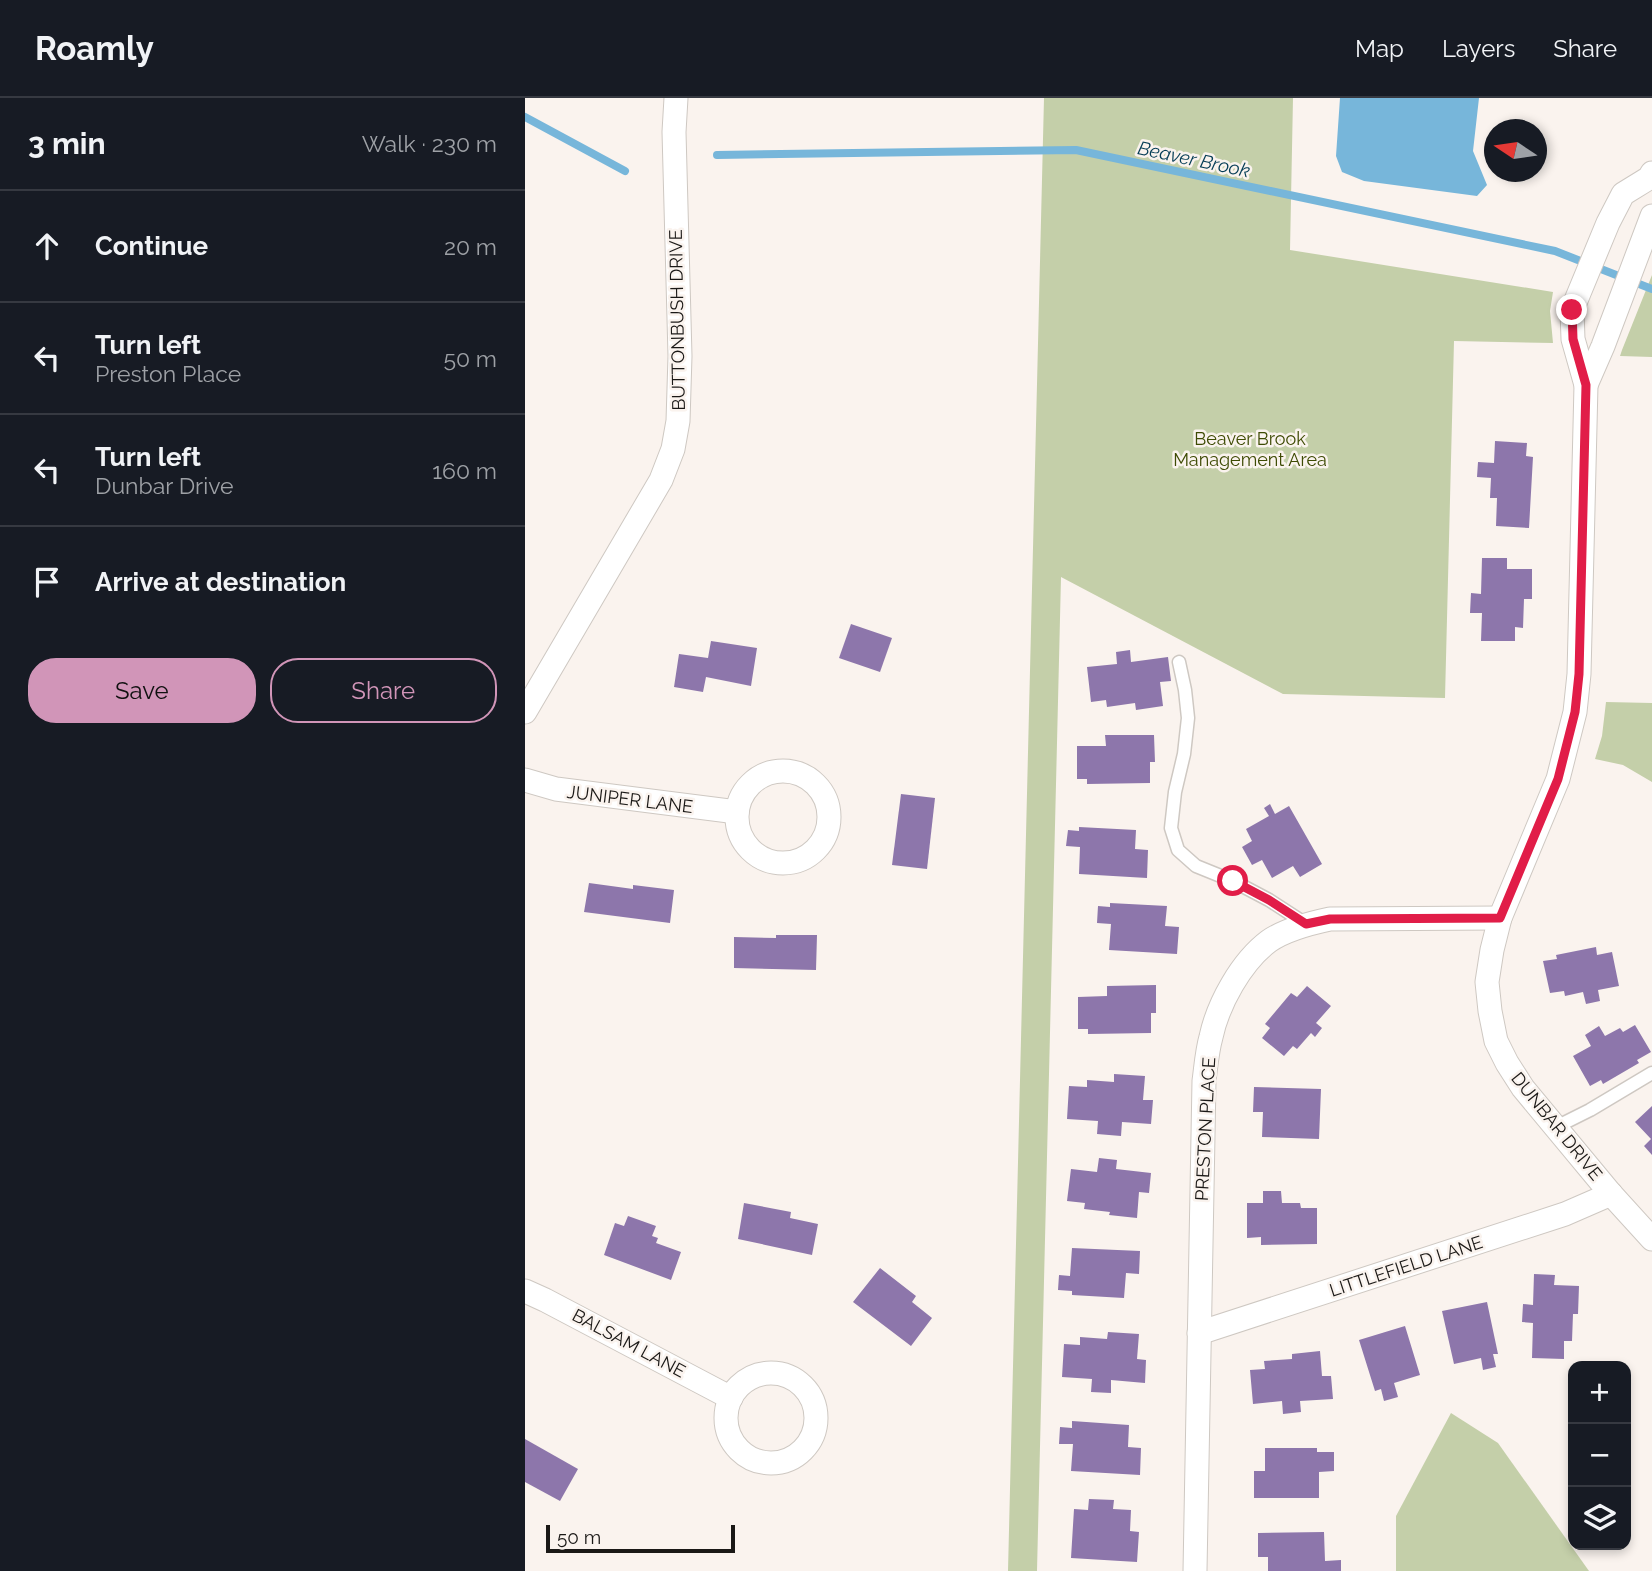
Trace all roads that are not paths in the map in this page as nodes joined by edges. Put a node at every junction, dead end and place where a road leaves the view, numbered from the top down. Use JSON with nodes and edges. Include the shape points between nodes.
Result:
{"nodes":[{"id":1,"x":676,"y":98,"type":"edge"},
{"id":2,"x":1651,"y":182,"type":"edge"},
{"id":3,"x":1652,"y":216,"type":"edge"},
{"id":4,"x":1586,"y":385,"type":"junction"},
{"id":5,"x":1179,"y":662,"type":"dead end"},
{"id":6,"x":525,"y":712,"type":"edge"},
{"id":7,"x":525,"y":780,"type":"edge"},
{"id":8,"x":737,"y":812,"type":"junction"},
{"id":9,"x":1500,"y":918,"type":"junction"},
{"id":10,"x":1306,"y":924,"type":"junction"},
{"id":11,"x":1652,"y":1073,"type":"edge"},
{"id":12,"x":1556,"y":1127,"type":"junction"},
{"id":13,"x":1611,"y":1194,"type":"junction"},
{"id":14,"x":1652,"y":1239,"type":"edge"},
{"id":15,"x":525,"y":1291,"type":"edge"},
{"id":16,"x":1199,"y":1334,"type":"junction"},
{"id":17,"x":731,"y":1398,"type":"dead end"},
{"id":18,"x":1195,"y":1571,"type":"edge"}],
"edges":[{"from":1,"to":6,"type":"street","name":"BUTTONBUSH DRIVE","via":[[680,356],[673,449],[661,480]]},
{"from":2,"to":4,"type":"street","name":"DUNBAR DRIVE","via":[[1623,194],[1572,310],[1573,339]]},
{"from":3,"to":4,"type":"street","name":"DUNBAR DRIVE"},
{"from":4,"to":9,"type":"street","name":"DUNBAR DRIVE","via":[[1575,712],[1558,779]]},
{"from":5,"to":10,"type":"lane","via":[[1188,718],[1171,828],[1178,850],[1196,866],[1233,881]]},
{"from":7,"to":8,"type":"street","name":"JUNIPER LANE","via":[[556,789]]},
{"from":8,"to":8,"type":"street","via":[[747,847],[768,861],[781,863],[805,858],[815,850],[823,840],[829,816],[827,803],[813,782],[803,775],[778,771],[755,780]]},
{"from":9,"to":10,"type":"street","name":"PRESTON PLACE","via":[[1330,919]]},
{"from":9,"to":12,"type":"street","name":"DUNBAR DRIVE","via":[[1487,982],[1496,1041],[1523,1088]]},
{"from":10,"to":16,"type":"street","name":"PRESTON PLACE","via":[[1270,941],[1245,966],[1222,1002],[1211,1036],[1204,1080]]},
{"from":11,"to":12,"type":"lane"},
{"from":12,"to":13,"type":"street","name":"DUNBAR DRIVE"},
{"from":13,"to":14,"type":"street","name":"DUNBAR DRIVE"},
{"from":13,"to":16,"type":"street","name":"LITTLEFIELD LANE","via":[[1565,1214]]},
{"from":15,"to":17,"type":"street","name":"BALSAM LANE"},
{"from":16,"to":18,"type":"street","name":"PRESTON PLACE"}]}
